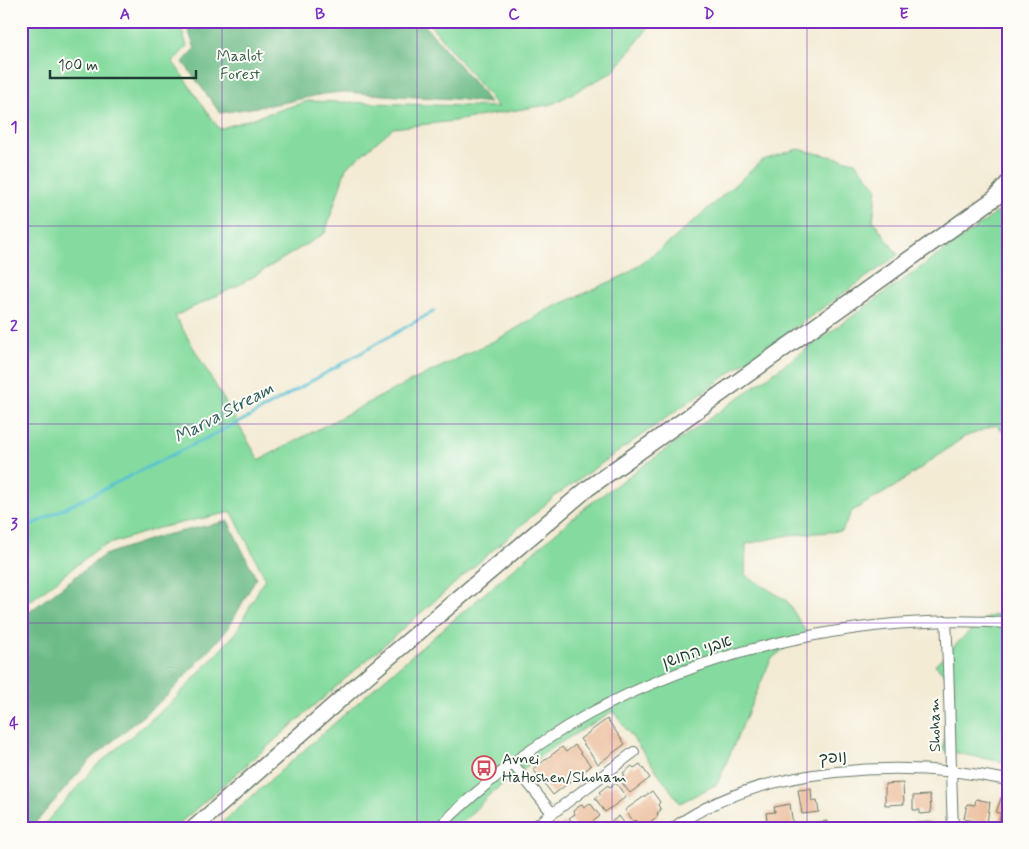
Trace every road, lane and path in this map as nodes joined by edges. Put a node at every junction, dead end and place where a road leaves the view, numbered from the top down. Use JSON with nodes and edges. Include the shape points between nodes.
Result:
{"nodes":[{"id":1,"x":1008,"y":184,"type":"edge"},
{"id":2,"x":946,"y":621,"type":"junction"},
{"id":3,"x":1008,"y":623,"type":"edge"},
{"id":4,"x":634,"y":752,"type":"dead end"},
{"id":5,"x":513,"y":764,"type":"junction"},
{"id":6,"x":951,"y":771,"type":"junction"},
{"id":7,"x":1008,"y":780,"type":"edge"},
{"id":8,"x":552,"y":814,"type":"junction"},
{"id":9,"x":194,"y":828,"type":"edge"},
{"id":10,"x":438,"y":828,"type":"edge"},
{"id":11,"x":533,"y":828,"type":"edge"},
{"id":12,"x":672,"y":828,"type":"edge"},
{"id":13,"x":953,"y":828,"type":"edge"}],
"edges":[{"from":1,"to":9,"type":"main road","via":[[995,198],[587,488]]},
{"from":2,"to":3,"type":"street","name":"אבני החושן"},
{"from":2,"to":5,"type":"street","name":"אבני החושן","via":[[860,627],[738,653],[662,680],[606,705]]},
{"from":2,"to":6,"type":"street","name":"Shoham"},
{"from":4,"to":8,"type":"street"},
{"from":5,"to":8,"type":"street"},
{"from":5,"to":10,"type":"street","name":"אבני החושן"},
{"from":6,"to":7,"type":"street","name":"נופך"},
{"from":6,"to":12,"type":"street","name":"נופך","via":[[866,770],[795,778],[726,798]]},
{"from":6,"to":13,"type":"street","name":"Shoham"},
{"from":8,"to":11,"type":"street"}]}
